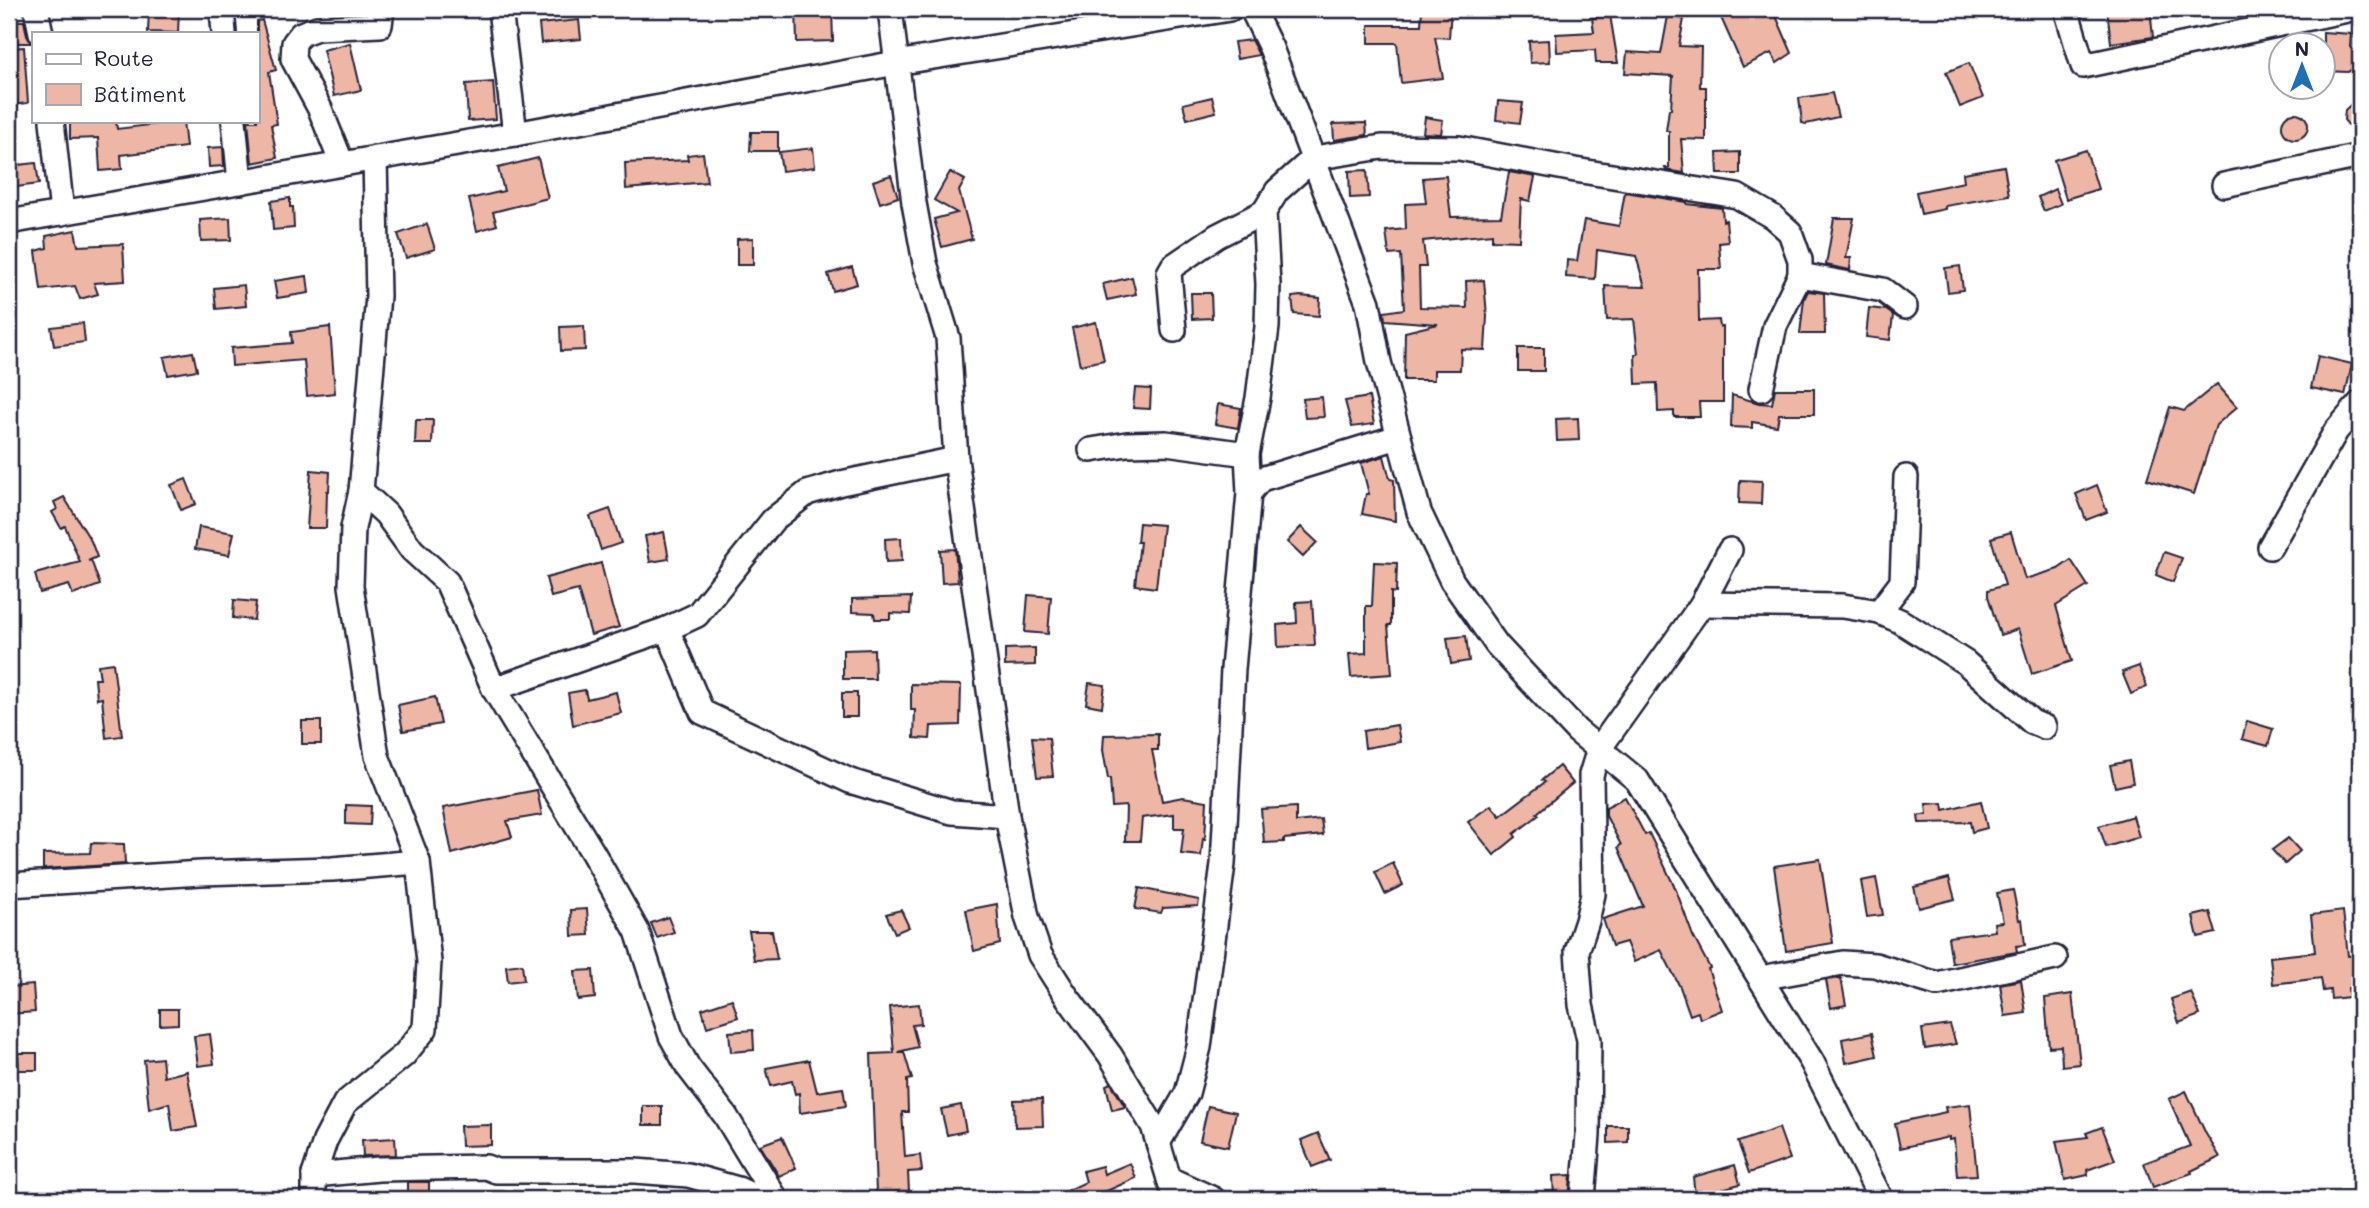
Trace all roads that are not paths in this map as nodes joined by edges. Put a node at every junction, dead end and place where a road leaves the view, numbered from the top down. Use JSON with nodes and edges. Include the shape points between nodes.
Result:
{"nodes":[{"id":1,"x":37,"y":9,"type":"edge"},
{"id":2,"x":222,"y":9,"type":"edge"},
{"id":3,"x":382,"y":9,"type":"edge"},
{"id":4,"x":500,"y":9,"type":"edge"},
{"id":5,"x":890,"y":9,"type":"edge"},
{"id":6,"x":1252,"y":9,"type":"edge"},
{"id":7,"x":2066,"y":9,"type":"edge"},
{"id":8,"x":2352,"y":9,"type":"edge"},
{"id":9,"x":1218,"y":10,"type":"edge"},
{"id":10,"x":41,"y":32,"type":"edge"},
{"id":11,"x":224,"y":32,"type":"edge"},
{"id":12,"x":896,"y":63,"type":"junction"},
{"id":13,"x":52,"y":122,"type":"edge"},
{"id":14,"x":234,"y":122,"type":"edge"},
{"id":15,"x":515,"y":134,"type":"junction"},
{"id":16,"x":2360,"y":156,"type":"edge"},
{"id":17,"x":375,"y":158,"type":"junction"},
{"id":18,"x":1314,"y":158,"type":"junction"},
{"id":19,"x":342,"y":164,"type":"junction"},
{"id":20,"x":240,"y":182,"type":"junction"},
{"id":21,"x":2224,"y":185,"type":"dead end"},
{"id":22,"x":1264,"y":212,"type":"junction"},
{"id":23,"x":62,"y":213,"type":"junction"},
{"id":24,"x":9,"y":222,"type":"edge"},
{"id":25,"x":1800,"y":275,"type":"junction"},
{"id":26,"x":1905,"y":307,"type":"dead end"},
{"id":27,"x":1174,"y":330,"type":"dead end"},
{"id":28,"x":1761,"y":389,"type":"dead end"},
{"id":29,"x":2360,"y":403,"type":"edge"},
{"id":30,"x":1398,"y":437,"type":"junction"},
{"id":31,"x":1091,"y":450,"type":"dead end"},
{"id":32,"x":1247,"y":454,"type":"junction"},
{"id":33,"x":956,"y":459,"type":"junction"},
{"id":34,"x":1906,"y":477,"type":"dead end"},
{"id":35,"x":362,"y":491,"type":"junction"},
{"id":36,"x":1249,"y":492,"type":"junction"},
{"id":37,"x":2270,"y":547,"type":"dead end"},
{"id":38,"x":1730,"y":550,"type":"dead end"},
{"id":39,"x":1702,"y":604,"type":"junction"},
{"id":40,"x":1879,"y":612,"type":"junction"},
{"id":41,"x":667,"y":629,"type":"junction"},
{"id":42,"x":494,"y":689,"type":"junction"},
{"id":43,"x":2044,"y":727,"type":"dead end"},
{"id":44,"x":1599,"y":749,"type":"junction"},
{"id":45,"x":1007,"y":816,"type":"junction"},
{"id":46,"x":418,"y":862,"type":"junction"},
{"id":47,"x":9,"y":885,"type":"edge"},
{"id":48,"x":2055,"y":958,"type":"dead end"},
{"id":49,"x":1761,"y":978,"type":"junction"},
{"id":50,"x":1158,"y":1143,"type":"junction"},
{"id":51,"x":314,"y":1175,"type":"junction"},
{"id":52,"x":1172,"y":1189,"type":"edge"},
{"id":53,"x":314,"y":1199,"type":"edge"},
{"id":54,"x":759,"y":1199,"type":"edge"},
{"id":55,"x":776,"y":1199,"type":"edge"},
{"id":56,"x":1213,"y":1199,"type":"edge"},
{"id":57,"x":1583,"y":1199,"type":"edge"},
{"id":58,"x":1881,"y":1199,"type":"edge"}],
"edges":[{"from":1,"to":10,"type":"street"},
{"from":2,"to":11,"type":"street"},
{"from":3,"to":19,"type":"street","via":[[380,25],[317,28],[301,34],[294,43],[293,59]]},
{"from":4,"to":15,"type":"street"},
{"from":5,"to":12,"type":"street"},
{"from":6,"to":18,"type":"street"},
{"from":7,"to":8,"type":"street","via":[[2083,66]]},
{"from":9,"to":12,"type":"street"},
{"from":12,"to":15,"type":"street"},
{"from":12,"to":33,"type":"street","via":[[925,264],[947,338]]},
{"from":13,"to":23,"type":"street"},
{"from":14,"to":20,"type":"street"},
{"from":15,"to":17,"type":"street"},
{"from":16,"to":21,"type":"street"},
{"from":17,"to":19,"type":"street"},
{"from":17,"to":35,"type":"street","via":[[378,296]]},
{"from":18,"to":22,"type":"street","via":[[1277,191]]},
{"from":18,"to":25,"type":"street","via":[[1382,148],[1459,148],[1737,196],[1790,232]]},
{"from":18,"to":30,"type":"street","via":[[1368,303]]},
{"from":19,"to":20,"type":"street"},
{"from":20,"to":23,"type":"street"},
{"from":22,"to":27,"type":"street","via":[[1173,265],[1169,273]]},
{"from":22,"to":32,"type":"street","via":[[1267,327]]},
{"from":23,"to":24,"type":"street"},
{"from":25,"to":26,"type":"street","via":[[1883,290]]},
{"from":25,"to":28,"type":"street","via":[[1775,326]]},
{"from":29,"to":37,"type":"street","via":[[2336,431]]},
{"from":30,"to":36,"type":"street","via":[[1261,479]]},
{"from":30,"to":44,"type":"street","via":[[1419,512],[1452,581],[1497,645]]},
{"from":31,"to":32,"type":"street","via":[[1166,443]]},
{"from":32,"to":36,"type":"street"},
{"from":33,"to":41,"type":"street","via":[[807,493],[773,520],[697,615]]},
{"from":33,"to":45,"type":"street"},
{"from":34,"to":40,"type":"street","via":[[1902,582]]},
{"from":35,"to":42,"type":"street","via":[[412,550],[447,582]]},
{"from":35,"to":46,"type":"street","via":[[353,528],[351,586],[368,703],[377,756]]},
{"from":36,"to":50,"type":"street","via":[[1233,669],[1223,864],[1199,1047],[1187,1093]]},
{"from":38,"to":39,"type":"street"},
{"from":39,"to":40,"type":"street","via":[[1843,606]]},
{"from":39,"to":44,"type":"street"},
{"from":40,"to":43,"type":"street","via":[[1966,663],[2032,722]]},
{"from":41,"to":42,"type":"street"},
{"from":41,"to":45,"type":"street","via":[[702,712],[850,781],[952,813]]},
{"from":42,"to":55,"type":"street","via":[[637,931],[671,1036],[688,1067],[725,1115]]},
{"from":44,"to":49,"type":"street","via":[[1637,780]]},
{"from":44,"to":57,"type":"street","via":[[1591,775],[1593,894],[1577,951],[1589,1040]]},
{"from":45,"to":50,"type":"street","via":[[1027,917],[1040,955],[1110,1055],[1153,1126]]},
{"from":46,"to":47,"type":"street"},
{"from":46,"to":51,"type":"street","via":[[429,962],[425,1029],[404,1055],[345,1103]]},
{"from":48,"to":49,"type":"street","via":[[1937,984],[1875,965],[1843,963]]},
{"from":49,"to":58,"type":"street","via":[[1812,1062]]},
{"from":50,"to":52,"type":"street"},
{"from":51,"to":53,"type":"street"},
{"from":51,"to":54,"type":"street","via":[[486,1167],[496,1171],[635,1171],[688,1175]]},
{"from":52,"to":56,"type":"street"}]}
